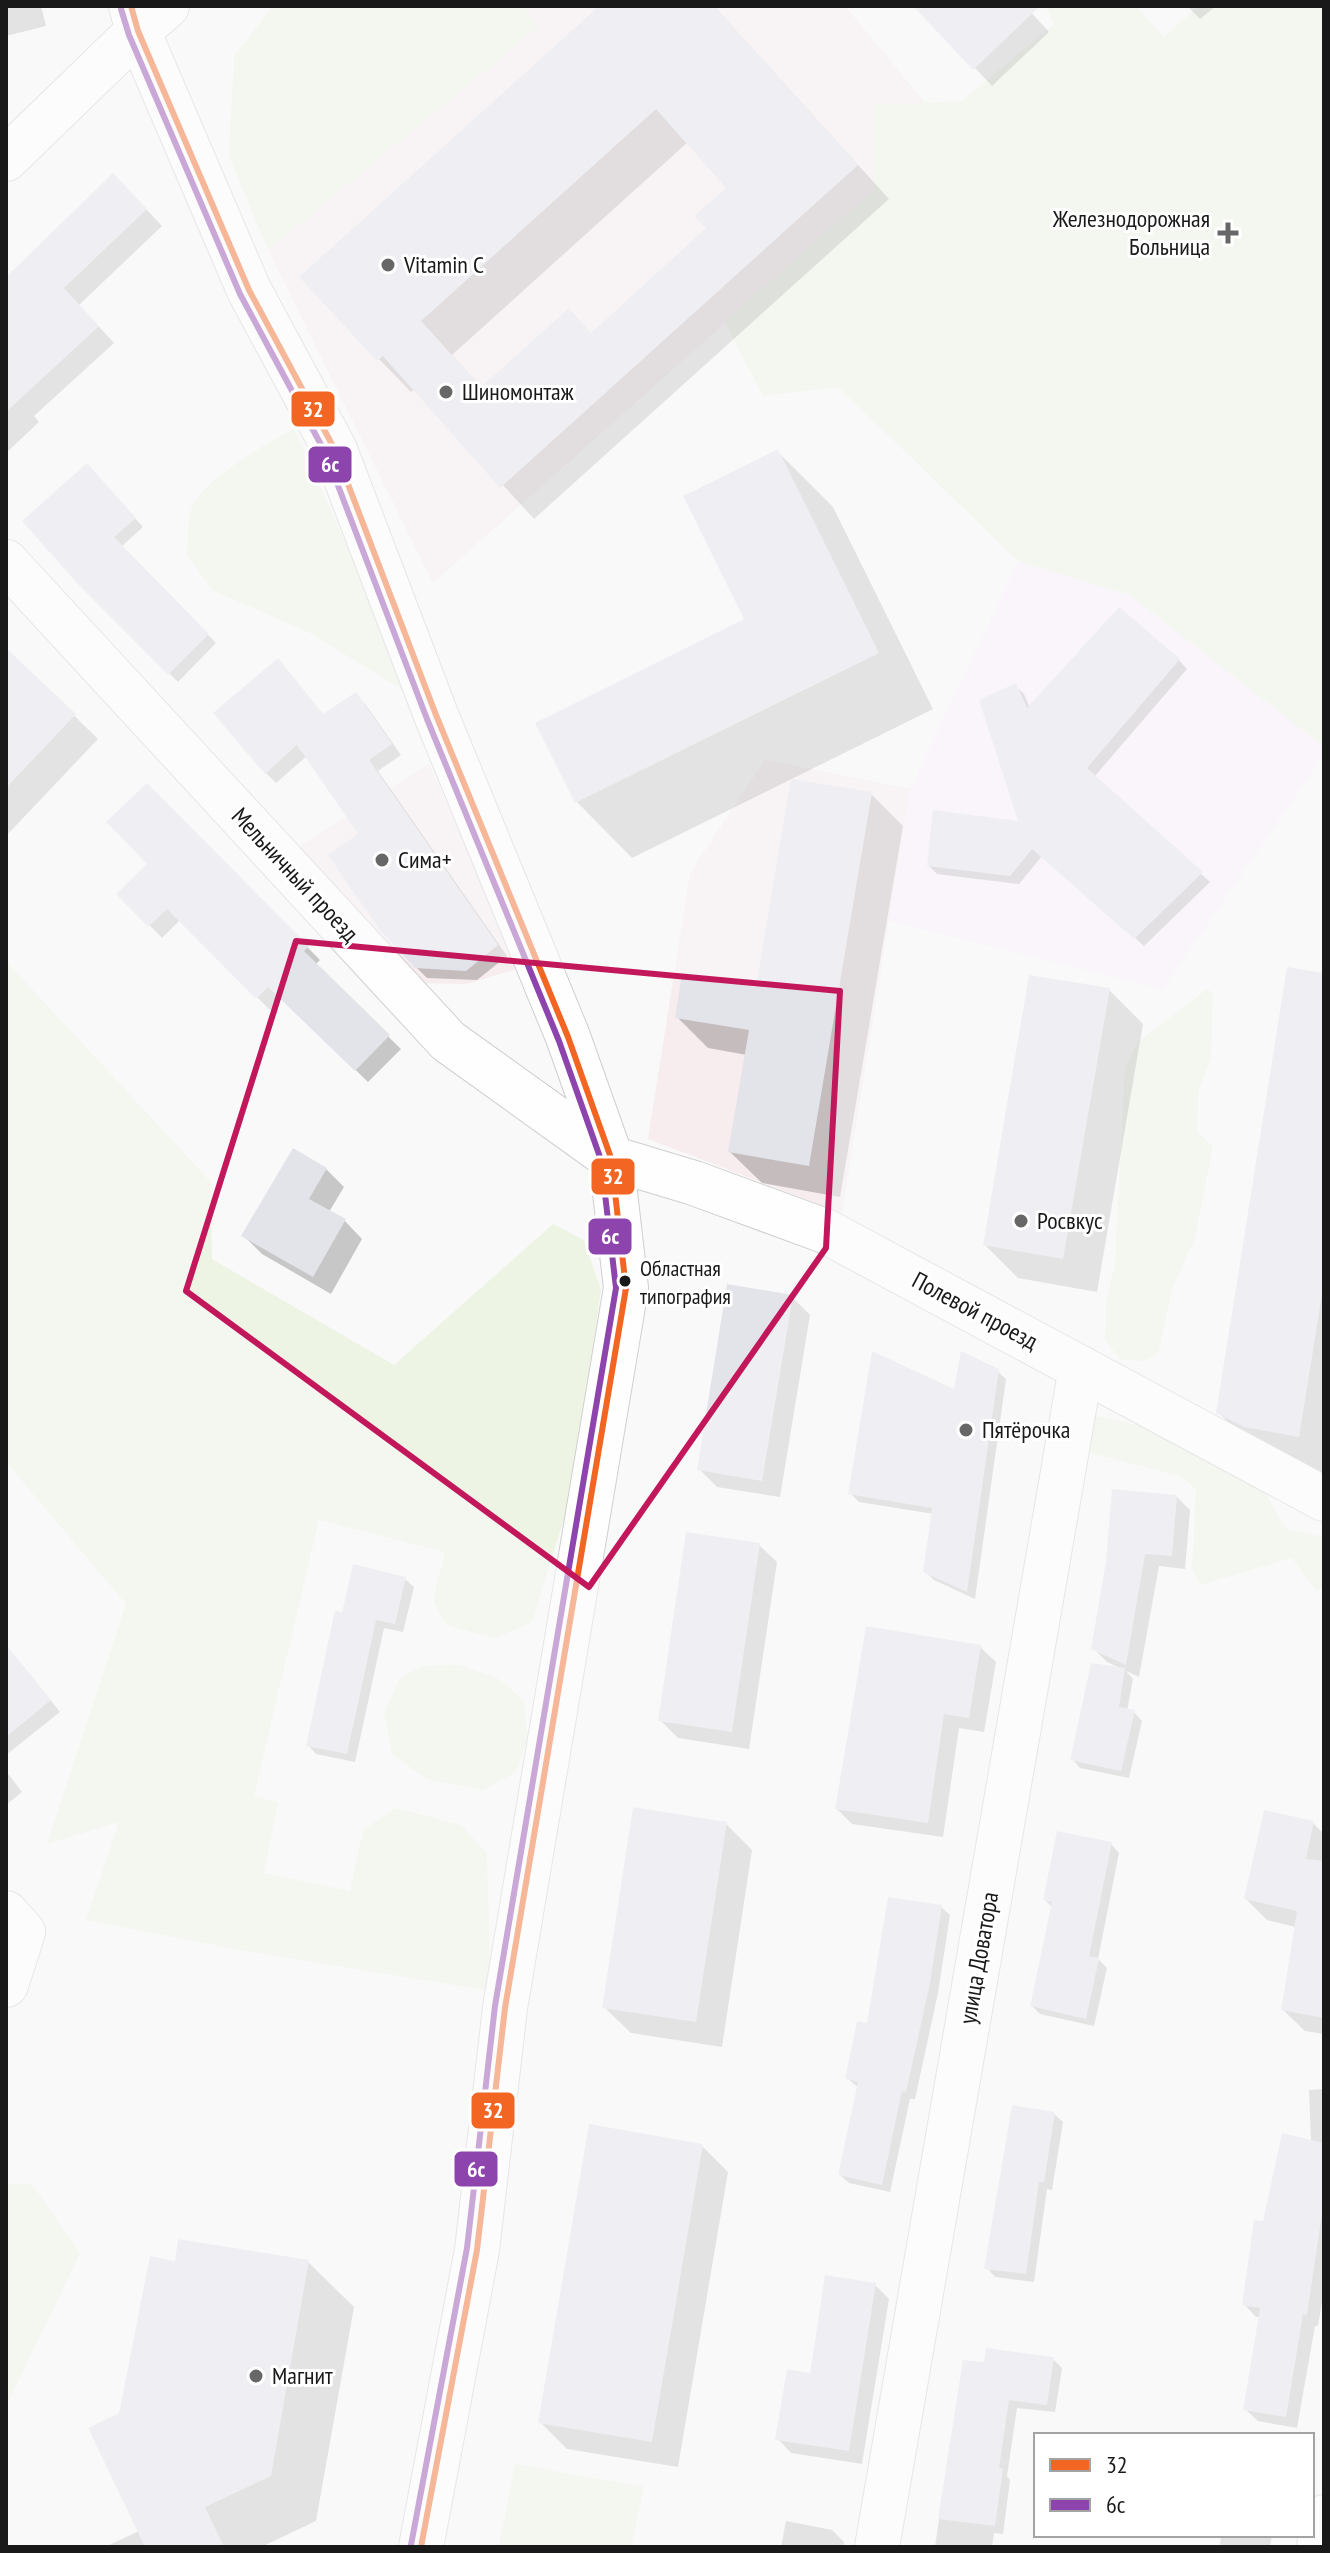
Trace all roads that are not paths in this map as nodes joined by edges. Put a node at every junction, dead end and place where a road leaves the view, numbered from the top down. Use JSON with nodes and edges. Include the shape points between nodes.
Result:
{"nodes":[{"id":1,"x":145,"y":14,"type":"edge"},
{"id":2,"x":6,"y":159,"type":"edge"},
{"id":3,"x":6,"y":562,"type":"edge"},
{"id":4,"x":611,"y":1158,"type":"junction"},
{"id":5,"x":1081,"y":1368,"type":"junction"},
{"id":6,"x":1324,"y":1499,"type":"edge"},
{"id":7,"x":15,"y":1922,"type":"edge"},
{"id":8,"x":6,"y":1985,"type":"edge"},
{"id":9,"x":1324,"y":2517,"type":"edge"},
{"id":10,"x":421,"y":2547,"type":"edge"},
{"id":11,"x":877,"y":2547,"type":"edge"},
{"id":12,"x":1319,"y":2547,"type":"edge"}],
"edges":[{"from":1,"to":2,"type":"street"},
{"from":1,"to":4,"type":"street","via":[[249,290],[335,450]]},
{"from":3,"to":4,"type":"street","name":"Мельничный проезд","via":[[448,1041]]},
{"from":4,"to":5,"type":"street","name":"Полевой проезд","via":[[825,1231]]},
{"from":4,"to":10,"type":"street","via":[[626,1288],[505,2008],[477,2250]]},
{"from":5,"to":6,"type":"street","name":"Полевой проезд"},
{"from":5,"to":11,"type":"street","name":"улица Доватора"},
{"from":7,"to":8,"type":"street"},
{"from":9,"to":12,"type":"street"}]}
